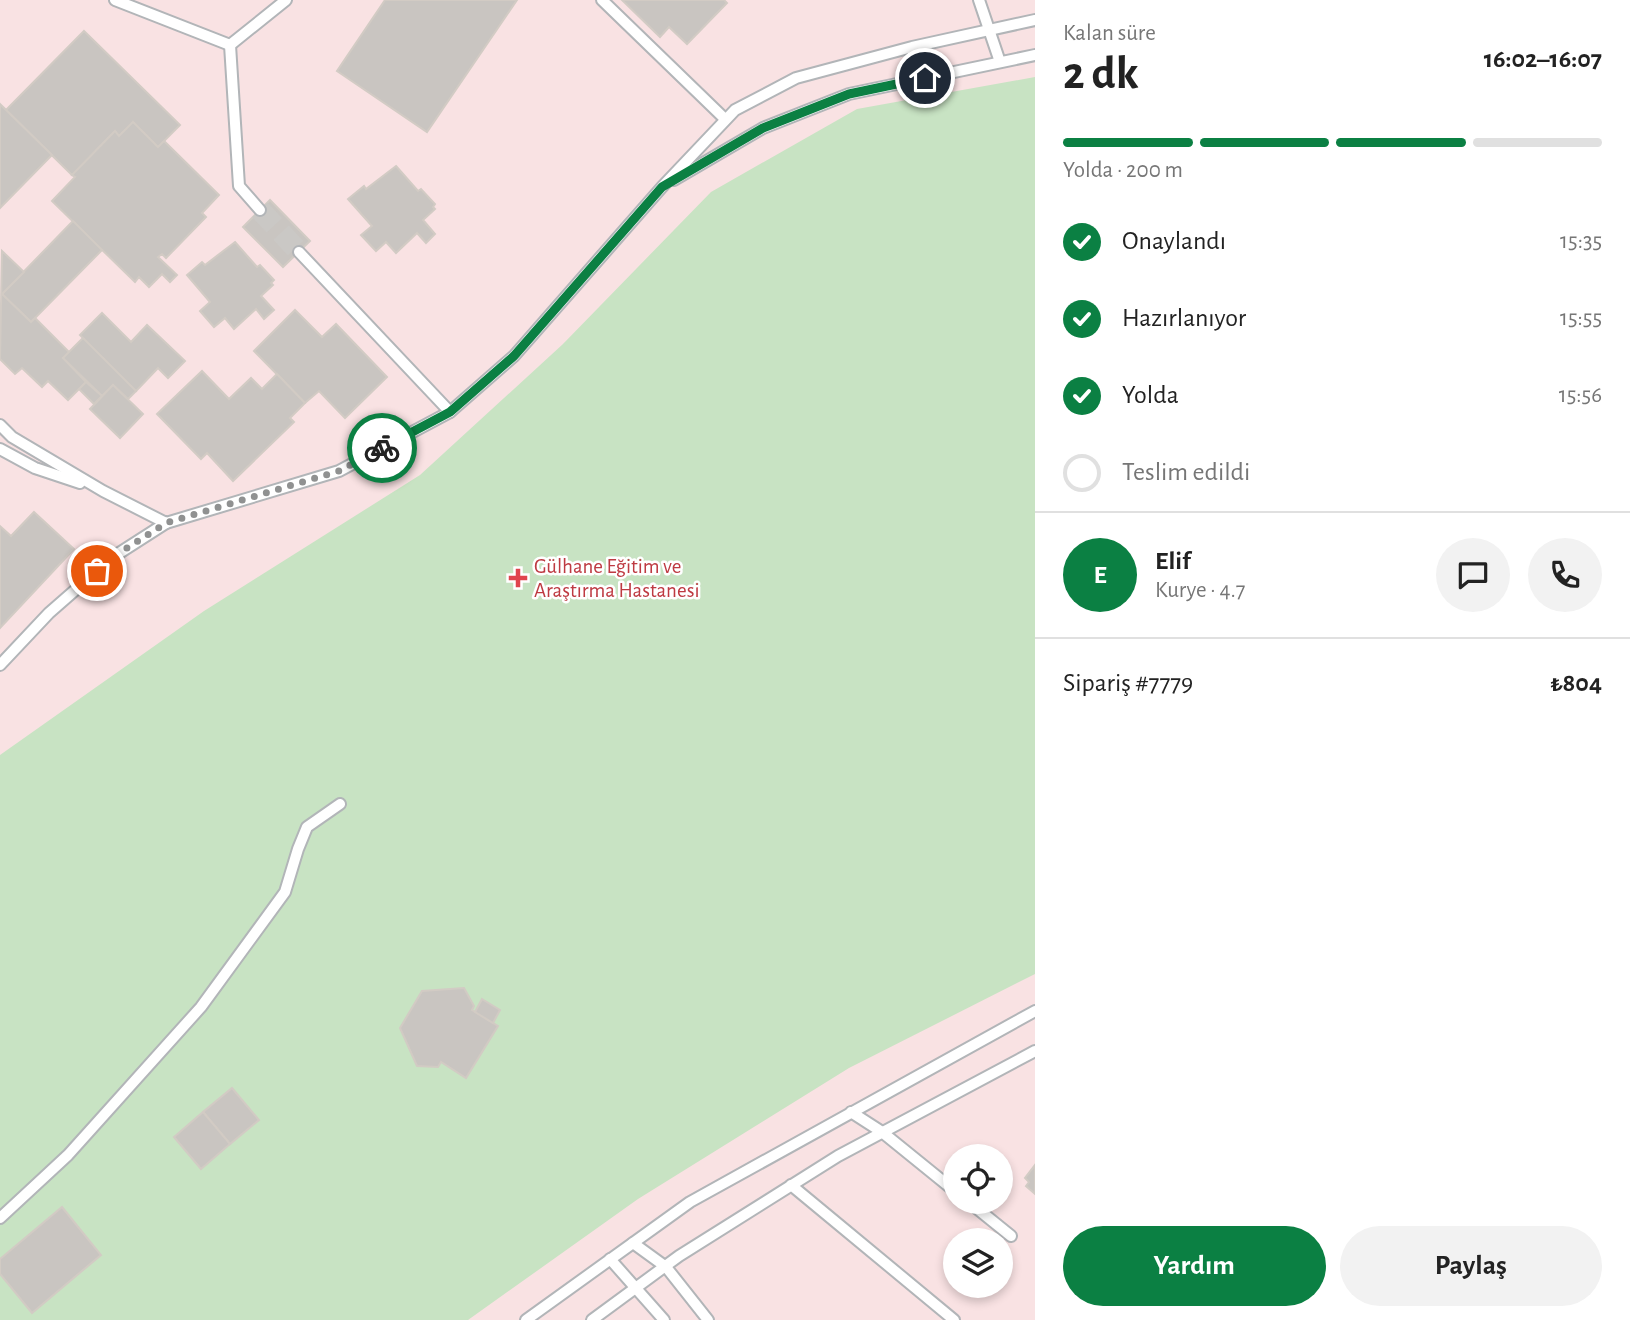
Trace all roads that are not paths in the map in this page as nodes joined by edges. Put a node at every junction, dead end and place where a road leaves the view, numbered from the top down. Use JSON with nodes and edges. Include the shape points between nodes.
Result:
{"nodes":[{"id":1,"x":115,"y":0,"type":"edge"},
{"id":2,"x":286,"y":0,"type":"edge"},
{"id":3,"x":603,"y":0,"type":"edge"},
{"id":4,"x":979,"y":0,"type":"edge"},
{"id":5,"x":1035,"y":20,"type":"edge"},
{"id":6,"x":991,"y":30,"type":"junction"},
{"id":7,"x":230,"y":45,"type":"junction"},
{"id":8,"x":1035,"y":55,"type":"edge"},
{"id":9,"x":1000,"y":62,"type":"junction"},
{"id":10,"x":726,"y":119,"type":"junction"},
{"id":11,"x":662,"y":187,"type":"junction"},
{"id":12,"x":260,"y":210,"type":"tunnel mouth"},
{"id":13,"x":299,"y":252,"type":"tunnel mouth"},
{"id":14,"x":450,"y":412,"type":"junction"},
{"id":15,"x":0,"y":425,"type":"edge"},
{"id":16,"x":0,"y":449,"type":"edge"},
{"id":17,"x":103,"y":491,"type":"junction"},
{"id":18,"x":166,"y":523,"type":"junction"},
{"id":19,"x":0,"y":666,"type":"edge"},
{"id":20,"x":340,"y":804,"type":"dead end"},
{"id":21,"x":1035,"y":1011,"type":"edge"},
{"id":22,"x":1035,"y":1051,"type":"edge"},
{"id":23,"x":850,"y":1112,"type":"junction"},
{"id":24,"x":882,"y":1132,"type":"junction"},
{"id":25,"x":943,"y":1181,"type":"edge"},
{"id":26,"x":791,"y":1185,"type":"junction"},
{"id":27,"x":984,"y":1214,"type":"edge"},
{"id":28,"x":0,"y":1217,"type":"edge"},
{"id":29,"x":1001,"y":1228,"type":"edge"},
{"id":30,"x":633,"y":1243,"type":"junction"},
{"id":31,"x":610,"y":1259,"type":"junction"},
{"id":32,"x":666,"y":1267,"type":"junction"},
{"id":33,"x":638,"y":1288,"type":"junction"},
{"id":34,"x":526,"y":1320,"type":"edge"},
{"id":35,"x":592,"y":1320,"type":"edge"},
{"id":36,"x":664,"y":1320,"type":"edge"},
{"id":37,"x":708,"y":1320,"type":"edge"},
{"id":38,"x":954,"y":1320,"type":"edge"}],
"edges":[{"from":1,"to":7,"type":"lane"},
{"from":2,"to":7,"type":"lane"},
{"from":3,"to":10,"type":"lane"},
{"from":4,"to":6,"type":"lane"},
{"from":5,"to":6,"type":"lane"},
{"from":6,"to":9,"type":"lane"},
{"from":6,"to":10,"type":"lane","via":[[796,78],[734,110]]},
{"from":7,"to":12,"type":"lane","via":[[239,186]]},
{"from":8,"to":9,"type":"lane"},
{"from":9,"to":11,"type":"lane","via":[[849,94],[763,128]]},
{"from":10,"to":11,"type":"lane"},
{"from":11,"to":14,"type":"lane","via":[[514,356]]},
{"from":13,"to":14,"type":"lane"},
{"from":14,"to":18,"type":"lane","via":[[339,471]]},
{"from":15,"to":17,"type":"lane","via":[[12,437]]},
{"from":16,"to":17,"type":"lane","via":[[35,468]]},
{"from":17,"to":18,"type":"lane"},
{"from":18,"to":19,"type":"lane","via":[[113,557],[49,613]]},
{"from":20,"to":28,"type":"lane","via":[[307,827],[285,892],[201,1007],[68,1155]]},
{"from":21,"to":23,"type":"lane"},
{"from":22,"to":24,"type":"lane"},
{"from":23,"to":24,"type":"lane"},
{"from":23,"to":30,"type":"lane","via":[[690,1202]]},
{"from":24,"to":25,"type":"lane"},
{"from":24,"to":26,"type":"lane"},
{"from":26,"to":32,"type":"lane"},
{"from":26,"to":38,"type":"lane"},
{"from":27,"to":29,"type":"lane"},
{"from":30,"to":31,"type":"lane"},
{"from":30,"to":32,"type":"lane"},
{"from":31,"to":33,"type":"lane"},
{"from":31,"to":34,"type":"lane"},
{"from":32,"to":33,"type":"lane"},
{"from":32,"to":37,"type":"lane"},
{"from":33,"to":35,"type":"lane"},
{"from":33,"to":36,"type":"lane"}]}
